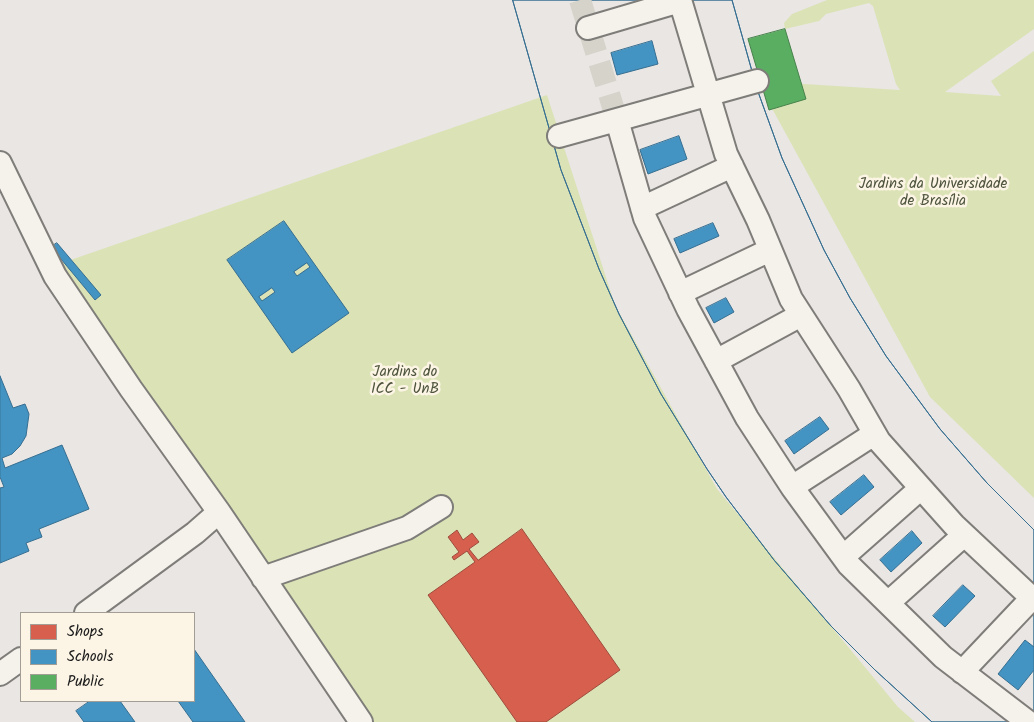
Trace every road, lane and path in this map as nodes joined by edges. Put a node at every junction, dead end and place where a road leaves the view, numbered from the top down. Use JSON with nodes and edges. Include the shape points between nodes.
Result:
{"nodes":[{"id":1,"x":680,"y":1,"type":"edge"},
{"id":2,"x":588,"y":28,"type":"dead end"},
{"id":3,"x":757,"y":81,"type":"dead end"},
{"id":4,"x":708,"y":94,"type":"junction"},
{"id":5,"x":617,"y":120,"type":"junction"},
{"id":6,"x":559,"y":136,"type":"dead end"},
{"id":7,"x":0,"y":163,"type":"edge"},
{"id":8,"x":732,"y":166,"type":"junction"},
{"id":9,"x":642,"y":208,"type":"junction"},
{"id":10,"x":770,"y":250,"type":"junction"},
{"id":11,"x":680,"y":293,"type":"junction"},
{"id":12,"x":801,"y":315,"type":"junction"},
{"id":13,"x":716,"y":361,"type":"junction"},
{"id":14,"x":874,"y":434,"type":"junction"},
{"id":15,"x":792,"y":487,"type":"junction"},
{"id":16,"x":921,"y":488,"type":"junction"},
{"id":17,"x":441,"y":507,"type":"dead end"},
{"id":18,"x":219,"y":512,"type":"junction"},
{"id":19,"x":964,"y":534,"type":"junction"},
{"id":20,"x":843,"y":557,"type":"junction"},
{"id":21,"x":263,"y":578,"type":"junction"},
{"id":22,"x":1033,"y":599,"type":"edge"},
{"id":23,"x":888,"y":603,"type":"junction"},
{"id":24,"x":87,"y":612,"type":"edge"},
{"id":25,"x":20,"y":660,"type":"edge"},
{"id":26,"x":962,"y":672,"type":"junction"},
{"id":27,"x":0,"y":674,"type":"edge"},
{"id":28,"x":361,"y":722,"type":"edge"},
{"id":29,"x":1028,"y":722,"type":"edge"}],
"edges":[{"from":1,"to":2,"type":"street"},
{"from":1,"to":4,"type":"street"},
{"from":3,"to":4,"type":"street"},
{"from":4,"to":5,"type":"street"},
{"from":4,"to":8,"type":"street"},
{"from":5,"to":6,"type":"street"},
{"from":5,"to":9,"type":"street"},
{"from":7,"to":18,"type":"street","via":[[55,276]]},
{"from":8,"to":9,"type":"street"},
{"from":8,"to":10,"type":"street"},
{"from":9,"to":11,"type":"street"},
{"from":10,"to":11,"type":"street"},
{"from":10,"to":12,"type":"street"},
{"from":11,"to":13,"type":"street"},
{"from":12,"to":13,"type":"street"},
{"from":12,"to":14,"type":"street"},
{"from":13,"to":15,"type":"street","via":[[747,418]]},
{"from":14,"to":15,"type":"street"},
{"from":14,"to":16,"type":"street"},
{"from":15,"to":20,"type":"street"},
{"from":16,"to":19,"type":"street"},
{"from":16,"to":20,"type":"street"},
{"from":17,"to":21,"type":"street","via":[[407,528]]},
{"from":18,"to":21,"type":"street"},
{"from":18,"to":24,"type":"street"},
{"from":19,"to":22,"type":"street"},
{"from":19,"to":23,"type":"street"},
{"from":20,"to":23,"type":"street"},
{"from":21,"to":28,"type":"street"},
{"from":22,"to":26,"type":"street"},
{"from":23,"to":26,"type":"street"},
{"from":25,"to":27,"type":"street"},
{"from":26,"to":29,"type":"street"}]}
